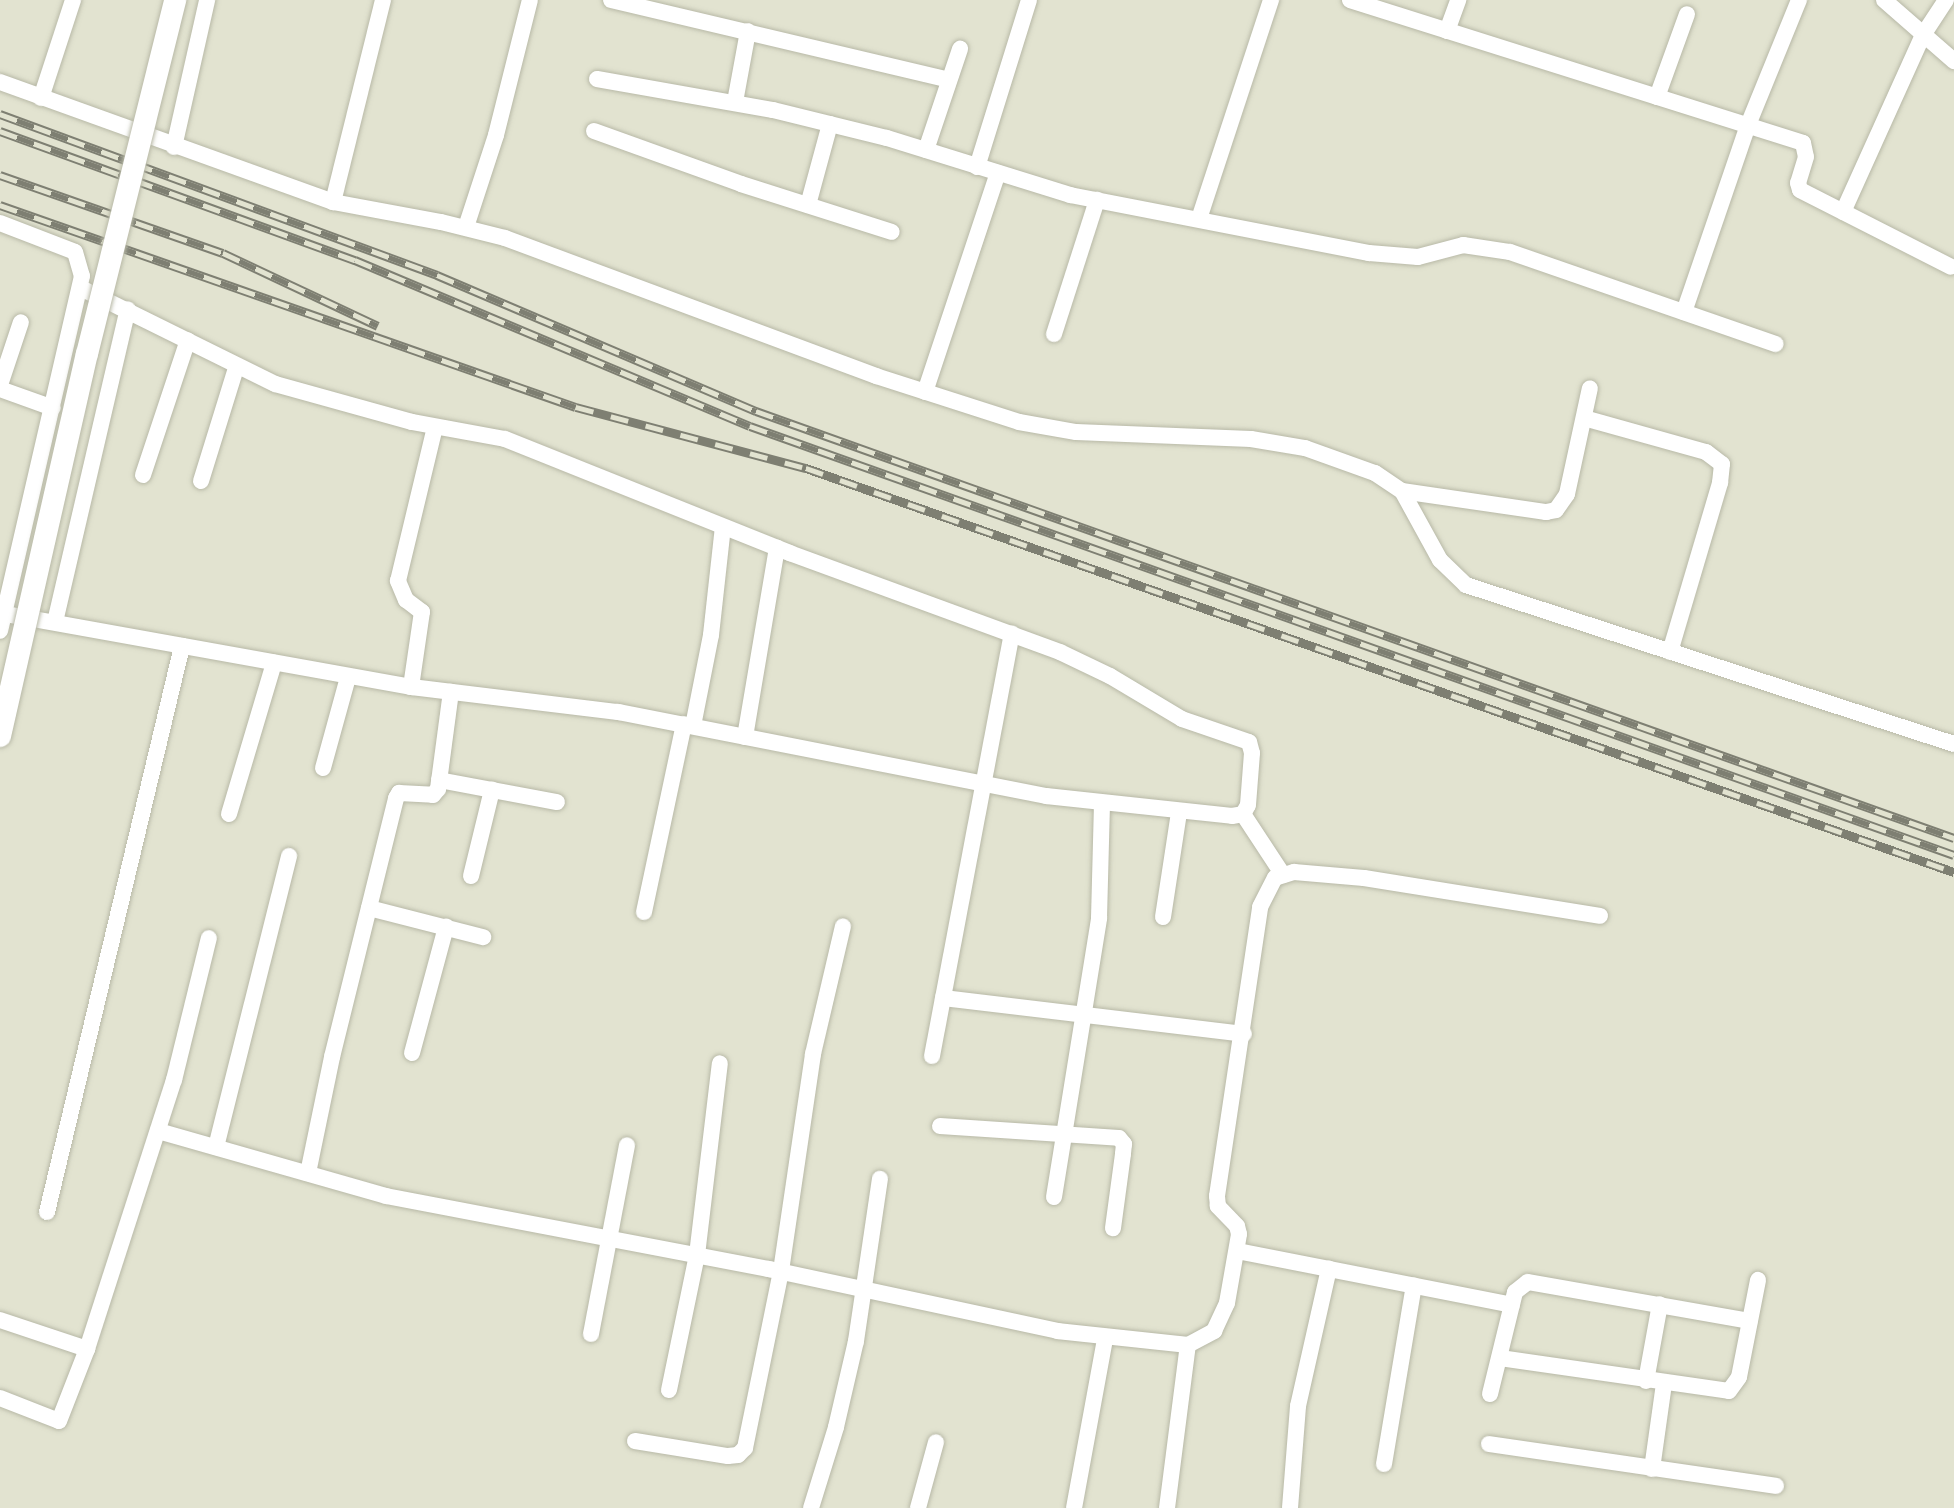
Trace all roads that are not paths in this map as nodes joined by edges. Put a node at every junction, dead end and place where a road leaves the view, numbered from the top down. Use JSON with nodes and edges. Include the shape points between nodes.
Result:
{"nodes":[{"id":1,"x":73,"y":0,"type":"edge"},
{"id":2,"x":175,"y":0,"type":"edge"},
{"id":3,"x":207,"y":0,"type":"edge"},
{"id":4,"x":383,"y":0,"type":"edge"},
{"id":5,"x":530,"y":0,"type":"edge"},
{"id":6,"x":611,"y":0,"type":"edge"},
{"id":7,"x":1029,"y":0,"type":"edge"},
{"id":8,"x":1271,"y":0,"type":"edge"},
{"id":9,"x":1350,"y":0,"type":"edge"},
{"id":10,"x":1458,"y":0,"type":"edge"},
{"id":11,"x":1799,"y":0,"type":"edge"},
{"id":12,"x":1884,"y":0,"type":"edge"},
{"id":13,"x":1946,"y":0,"type":"edge"},
{"id":14,"x":1687,"y":14,"type":"dead end"},
{"id":15,"x":748,"y":31,"type":"junction"},
{"id":16,"x":1447,"y":31,"type":"junction"},
{"id":17,"x":1923,"y":35,"type":"junction"},
{"id":18,"x":960,"y":49,"type":"dead end"},
{"id":19,"x":1954,"y":61,"type":"edge"},
{"id":20,"x":597,"y":79,"type":"dead end"},
{"id":21,"x":949,"y":80,"type":"junction"},
{"id":22,"x":0,"y":82,"type":"edge"},
{"id":23,"x":1657,"y":97,"type":"junction"},
{"id":24,"x":41,"y":98,"type":"junction"},
{"id":25,"x":735,"y":102,"type":"junction"},
{"id":26,"x":830,"y":124,"type":"junction"},
{"id":27,"x":1748,"y":125,"type":"junction"},
{"id":28,"x":594,"y":131,"type":"dead end"},
{"id":29,"x":174,"y":147,"type":"junction"},
{"id":30,"x":926,"y":150,"type":"junction"},
{"id":31,"x":977,"y":167,"type":"junction"},
{"id":32,"x":998,"y":173,"type":"junction"},
{"id":33,"x":1097,"y":200,"type":"junction"},
{"id":34,"x":333,"y":202,"type":"junction"},
{"id":35,"x":808,"y":205,"type":"junction"},
{"id":36,"x":1843,"y":212,"type":"junction"},
{"id":37,"x":1199,"y":219,"type":"junction"},
{"id":38,"x":0,"y":223,"type":"edge"},
{"id":39,"x":466,"y":227,"type":"junction"},
{"id":40,"x":892,"y":232,"type":"dead end"},
{"id":41,"x":1951,"y":267,"type":"dead end"},
{"id":42,"x":81,"y":288,"type":"junction"},
{"id":43,"x":128,"y":309,"type":"junction"},
{"id":44,"x":1684,"y":312,"type":"junction"},
{"id":45,"x":21,"y":322,"type":"dead end"},
{"id":46,"x":1054,"y":334,"type":"dead end"},
{"id":47,"x":188,"y":340,"type":"junction"},
{"id":48,"x":1776,"y":344,"type":"dead end"},
{"id":49,"x":236,"y":368,"type":"junction"},
{"id":50,"x":0,"y":387,"type":"edge"},
{"id":51,"x":1590,"y":388,"type":"dead end"},
{"id":52,"x":925,"y":392,"type":"junction"},
{"id":53,"x":53,"y":408,"type":"junction"},
{"id":54,"x":1584,"y":418,"type":"junction"},
{"id":55,"x":435,"y":427,"type":"junction"},
{"id":56,"x":143,"y":475,"type":"dead end"},
{"id":57,"x":201,"y":481,"type":"dead end"},
{"id":58,"x":1402,"y":491,"type":"junction"},
{"id":59,"x":723,"y":527,"type":"junction"},
{"id":60,"x":777,"y":548,"type":"junction"},
{"id":61,"x":2,"y":613,"type":"edge"},
{"id":62,"x":55,"y":622,"type":"junction"},
{"id":63,"x":0,"y":631,"type":"edge"},
{"id":64,"x":1012,"y":634,"type":"junction"},
{"id":65,"x":182,"y":646,"type":"junction"},
{"id":66,"x":1670,"y":652,"type":"junction"},
{"id":67,"x":274,"y":663,"type":"junction"},
{"id":68,"x":348,"y":677,"type":"junction"},
{"id":69,"x":411,"y":687,"type":"junction"},
{"id":70,"x":451,"y":692,"type":"junction"},
{"id":71,"x":689,"y":725,"type":"junction"},
{"id":72,"x":0,"y":736,"type":"edge"},
{"id":73,"x":745,"y":737,"type":"junction"},
{"id":74,"x":1954,"y":744,"type":"edge"},
{"id":75,"x":323,"y":768,"type":"dead end"},
{"id":76,"x":439,"y":780,"type":"junction"},
{"id":77,"x":983,"y":785,"type":"junction"},
{"id":78,"x":492,"y":790,"type":"junction"},
{"id":79,"x":557,"y":802,"type":"dead end"},
{"id":80,"x":1102,"y":804,"type":"junction"},
{"id":81,"x":1179,"y":812,"type":"junction"},
{"id":82,"x":229,"y":814,"type":"dead end"},
{"id":83,"x":1243,"y":814,"type":"junction"},
{"id":84,"x":289,"y":856,"type":"dead end"},
{"id":85,"x":1283,"y":875,"type":"junction"},
{"id":86,"x":471,"y":876,"type":"dead end"},
{"id":87,"x":369,"y":908,"type":"junction"},
{"id":88,"x":644,"y":912,"type":"dead end"},
{"id":89,"x":1600,"y":916,"type":"dead end"},
{"id":90,"x":1163,"y":917,"type":"dead end"},
{"id":91,"x":843,"y":926,"type":"dead end"},
{"id":92,"x":446,"y":927,"type":"junction"},
{"id":93,"x":483,"y":937,"type":"dead end"},
{"id":94,"x":209,"y":938,"type":"dead end"},
{"id":95,"x":943,"y":998,"type":"junction"},
{"id":96,"x":1085,"y":1017,"type":"junction"},
{"id":97,"x":1244,"y":1034,"type":"junction"},
{"id":98,"x":412,"y":1053,"type":"dead end"},
{"id":99,"x":932,"y":1056,"type":"dead end"},
{"id":100,"x":720,"y":1063,"type":"dead end"},
{"id":101,"x":940,"y":1126,"type":"dead end"},
{"id":102,"x":158,"y":1131,"type":"junction"},
{"id":103,"x":1065,"y":1134,"type":"junction"},
{"id":104,"x":627,"y":1145,"type":"dead end"},
{"id":105,"x":216,"y":1147,"type":"junction"},
{"id":106,"x":308,"y":1173,"type":"junction"},
{"id":107,"x":880,"y":1179,"type":"dead end"},
{"id":108,"x":1054,"y":1197,"type":"dead end"},
{"id":109,"x":47,"y":1212,"type":"dead end"},
{"id":110,"x":1113,"y":1228,"type":"dead end"},
{"id":111,"x":611,"y":1238,"type":"junction"},
{"id":112,"x":1237,"y":1251,"type":"junction"},
{"id":113,"x":697,"y":1255,"type":"junction"},
{"id":114,"x":1329,"y":1268,"type":"junction"},
{"id":115,"x":781,"y":1271,"type":"junction"},
{"id":116,"x":1758,"y":1280,"type":"dead end"},
{"id":117,"x":1414,"y":1285,"type":"junction"},
{"id":118,"x":865,"y":1288,"type":"junction"},
{"id":119,"x":1660,"y":1304,"type":"junction"},
{"id":120,"x":1512,"y":1305,"type":"junction"},
{"id":121,"x":0,"y":1320,"type":"edge"},
{"id":122,"x":1750,"y":1321,"type":"junction"},
{"id":123,"x":591,"y":1334,"type":"dead end"},
{"id":124,"x":1105,"y":1339,"type":"junction"},
{"id":125,"x":1188,"y":1345,"type":"junction"},
{"id":126,"x":87,"y":1349,"type":"junction"},
{"id":127,"x":1500,"y":1358,"type":"junction"},
{"id":128,"x":1646,"y":1381,"type":"junction"},
{"id":129,"x":1664,"y":1384,"type":"junction"},
{"id":130,"x":669,"y":1390,"type":"dead end"},
{"id":131,"x":1490,"y":1394,"type":"dead end"},
{"id":132,"x":0,"y":1398,"type":"edge"},
{"id":133,"x":635,"y":1441,"type":"dead end"},
{"id":134,"x":936,"y":1442,"type":"dead end"},
{"id":135,"x":1489,"y":1444,"type":"dead end"},
{"id":136,"x":1384,"y":1464,"type":"dead end"},
{"id":137,"x":1652,"y":1469,"type":"junction"},
{"id":138,"x":1776,"y":1486,"type":"dead end"},
{"id":139,"x":811,"y":1508,"type":"edge"},
{"id":140,"x":918,"y":1508,"type":"edge"},
{"id":141,"x":1074,"y":1508,"type":"edge"},
{"id":142,"x":1167,"y":1508,"type":"edge"},
{"id":143,"x":1290,"y":1508,"type":"edge"}],
"edges":[{"from":1,"to":24,"type":"street"},
{"from":2,"to":72,"type":"street","bridge":true},
{"from":3,"to":29,"type":"street"},
{"from":4,"to":34,"type":"street"},
{"from":5,"to":39,"type":"street"},
{"from":6,"to":15,"type":"street"},
{"from":7,"to":31,"type":"street"},
{"from":8,"to":37,"type":"street"},
{"from":9,"to":16,"type":"street"},
{"from":10,"to":16,"type":"street"},
{"from":11,"to":27,"type":"street"},
{"from":12,"to":17,"type":"street"},
{"from":13,"to":17,"type":"street"},
{"from":14,"to":23,"type":"street"},
{"from":15,"to":21,"type":"street"},
{"from":15,"to":25,"type":"street"},
{"from":16,"to":23,"type":"street"},
{"from":17,"to":19,"type":"street"},
{"from":17,"to":36,"type":"street"},
{"from":18,"to":21,"type":"street"},
{"from":20,"to":25,"type":"street"},
{"from":21,"to":30,"type":"street"},
{"from":22,"to":24,"type":"street"},
{"from":23,"to":27,"type":"street"},
{"from":24,"to":29,"type":"street"},
{"from":25,"to":26,"type":"street"},
{"from":26,"to":30,"type":"street"},
{"from":26,"to":35,"type":"street"},
{"from":27,"to":36,"type":"street","via":[[1803,143],[1800,190]]},
{"from":27,"to":44,"type":"street"},
{"from":28,"to":35,"type":"street"},
{"from":29,"to":34,"type":"street"},
{"from":30,"to":31,"type":"street"},
{"from":31,"to":32,"type":"street"},
{"from":32,"to":33,"type":"street"},
{"from":32,"to":52,"type":"street"},
{"from":33,"to":37,"type":"street"},
{"from":33,"to":46,"type":"street"},
{"from":34,"to":39,"type":"street"},
{"from":35,"to":40,"type":"street"},
{"from":36,"to":41,"type":"street"},
{"from":37,"to":44,"type":"street","via":[[1395,257],[1463,245],[1496,249]]},
{"from":38,"to":42,"type":"street","via":[[75,252],[82,267]]},
{"from":39,"to":52,"type":"street"},
{"from":42,"to":43,"type":"street"},
{"from":42,"to":53,"type":"street"},
{"from":43,"to":47,"type":"street"},
{"from":43,"to":62,"type":"street"},
{"from":44,"to":48,"type":"street"},
{"from":45,"to":50,"type":"street"},
{"from":47,"to":49,"type":"street"},
{"from":47,"to":56,"type":"street"},
{"from":49,"to":55,"type":"street","via":[[275,384]]},
{"from":49,"to":57,"type":"street"},
{"from":50,"to":53,"type":"street"},
{"from":51,"to":54,"type":"street"},
{"from":52,"to":58,"type":"street","via":[[1044,428],[1277,442],[1375,473]]},
{"from":53,"to":61,"type":"street"},
{"from":54,"to":58,"type":"street","via":[[1567,494],[1556,510]]},
{"from":54,"to":66,"type":"street","via":[[1706,452],[1722,464]]},
{"from":55,"to":59,"type":"street","via":[[505,439]]},
{"from":55,"to":69,"type":"street","via":[[398,581],[406,600],[422,612]]},
{"from":58,"to":66,"type":"street","via":[[1440,560],[1466,585]]},
{"from":59,"to":60,"type":"street"},
{"from":59,"to":71,"type":"street","via":[[711,635]]},
{"from":60,"to":64,"type":"street"},
{"from":60,"to":73,"type":"street"},
{"from":61,"to":62,"type":"street"},
{"from":61,"to":63,"type":"street"},
{"from":62,"to":65,"type":"street"},
{"from":64,"to":77,"type":"street"},
{"from":64,"to":83,"type":"street","via":[[1092,667],[1182,719],[1249,742],[1249,797]]},
{"from":65,"to":67,"type":"street"},
{"from":65,"to":109,"type":"street"},
{"from":66,"to":74,"type":"street"},
{"from":67,"to":68,"type":"street"},
{"from":67,"to":82,"type":"street"},
{"from":68,"to":69,"type":"street"},
{"from":68,"to":75,"type":"street"},
{"from":69,"to":70,"type":"street"},
{"from":70,"to":71,"type":"street"},
{"from":70,"to":76,"type":"street"},
{"from":71,"to":73,"type":"street"},
{"from":71,"to":88,"type":"street"},
{"from":73,"to":77,"type":"street"},
{"from":76,"to":78,"type":"street"},
{"from":76,"to":87,"type":"street","via":[[433,795],[399,793]]},
{"from":77,"to":80,"type":"street"},
{"from":77,"to":95,"type":"street"},
{"from":78,"to":79,"type":"street"},
{"from":78,"to":86,"type":"street"},
{"from":80,"to":81,"type":"street"},
{"from":80,"to":96,"type":"street","via":[[1099,918]]},
{"from":81,"to":83,"type":"street"},
{"from":81,"to":90,"type":"street"},
{"from":83,"to":85,"type":"street"},
{"from":84,"to":105,"type":"street"},
{"from":85,"to":89,"type":"street","via":[[1364,878]]},
{"from":85,"to":97,"type":"street","via":[[1269,885],[1260,907]]},
{"from":87,"to":92,"type":"street"},
{"from":87,"to":106,"type":"street"},
{"from":91,"to":115,"type":"street","via":[[813,1054]]},
{"from":92,"to":93,"type":"street"},
{"from":92,"to":98,"type":"street"},
{"from":94,"to":102,"type":"street"},
{"from":95,"to":96,"type":"street"},
{"from":95,"to":99,"type":"street"},
{"from":96,"to":97,"type":"street"},
{"from":96,"to":103,"type":"street"},
{"from":97,"to":112,"type":"street","via":[[1217,1196],[1218,1206],[1237,1226]]},
{"from":100,"to":113,"type":"street"},
{"from":101,"to":103,"type":"street"},
{"from":102,"to":105,"type":"street"},
{"from":102,"to":126,"type":"street"},
{"from":103,"to":108,"type":"street"},
{"from":103,"to":110,"type":"street","via":[[1109,1136],[1124,1144]]},
{"from":104,"to":111,"type":"street"},
{"from":105,"to":106,"type":"street"},
{"from":106,"to":111,"type":"street","via":[[386,1196]]},
{"from":107,"to":118,"type":"street"},
{"from":111,"to":113,"type":"street"},
{"from":111,"to":123,"type":"street"},
{"from":112,"to":114,"type":"street"},
{"from":112,"to":125,"type":"street","via":[[1221,1322]]},
{"from":113,"to":115,"type":"street"},
{"from":113,"to":130,"type":"street"},
{"from":114,"to":117,"type":"street"},
{"from":114,"to":143,"type":"street","via":[[1298,1406]]},
{"from":115,"to":118,"type":"street"},
{"from":115,"to":133,"type":"street","via":[[745,1448],[728,1456]]},
{"from":116,"to":122,"type":"street"},
{"from":117,"to":120,"type":"street"},
{"from":117,"to":136,"type":"street"},
{"from":118,"to":124,"type":"street"},
{"from":118,"to":139,"type":"street","via":[[848,1379]]},
{"from":119,"to":120,"type":"street","via":[[1528,1282],[1515,1292]]},
{"from":119,"to":122,"type":"street"},
{"from":119,"to":128,"type":"street"},
{"from":120,"to":127,"type":"street"},
{"from":121,"to":126,"type":"street"},
{"from":122,"to":129,"type":"street","via":[[1739,1377],[1729,1391]]},
{"from":124,"to":125,"type":"street"},
{"from":124,"to":141,"type":"street"},
{"from":125,"to":142,"type":"street"},
{"from":126,"to":132,"type":"street","via":[[59,1421]]},
{"from":127,"to":128,"type":"street"},
{"from":127,"to":131,"type":"street"},
{"from":128,"to":129,"type":"street"},
{"from":129,"to":137,"type":"street"},
{"from":134,"to":140,"type":"street"},
{"from":135,"to":137,"type":"street"},
{"from":137,"to":138,"type":"street"}]}
